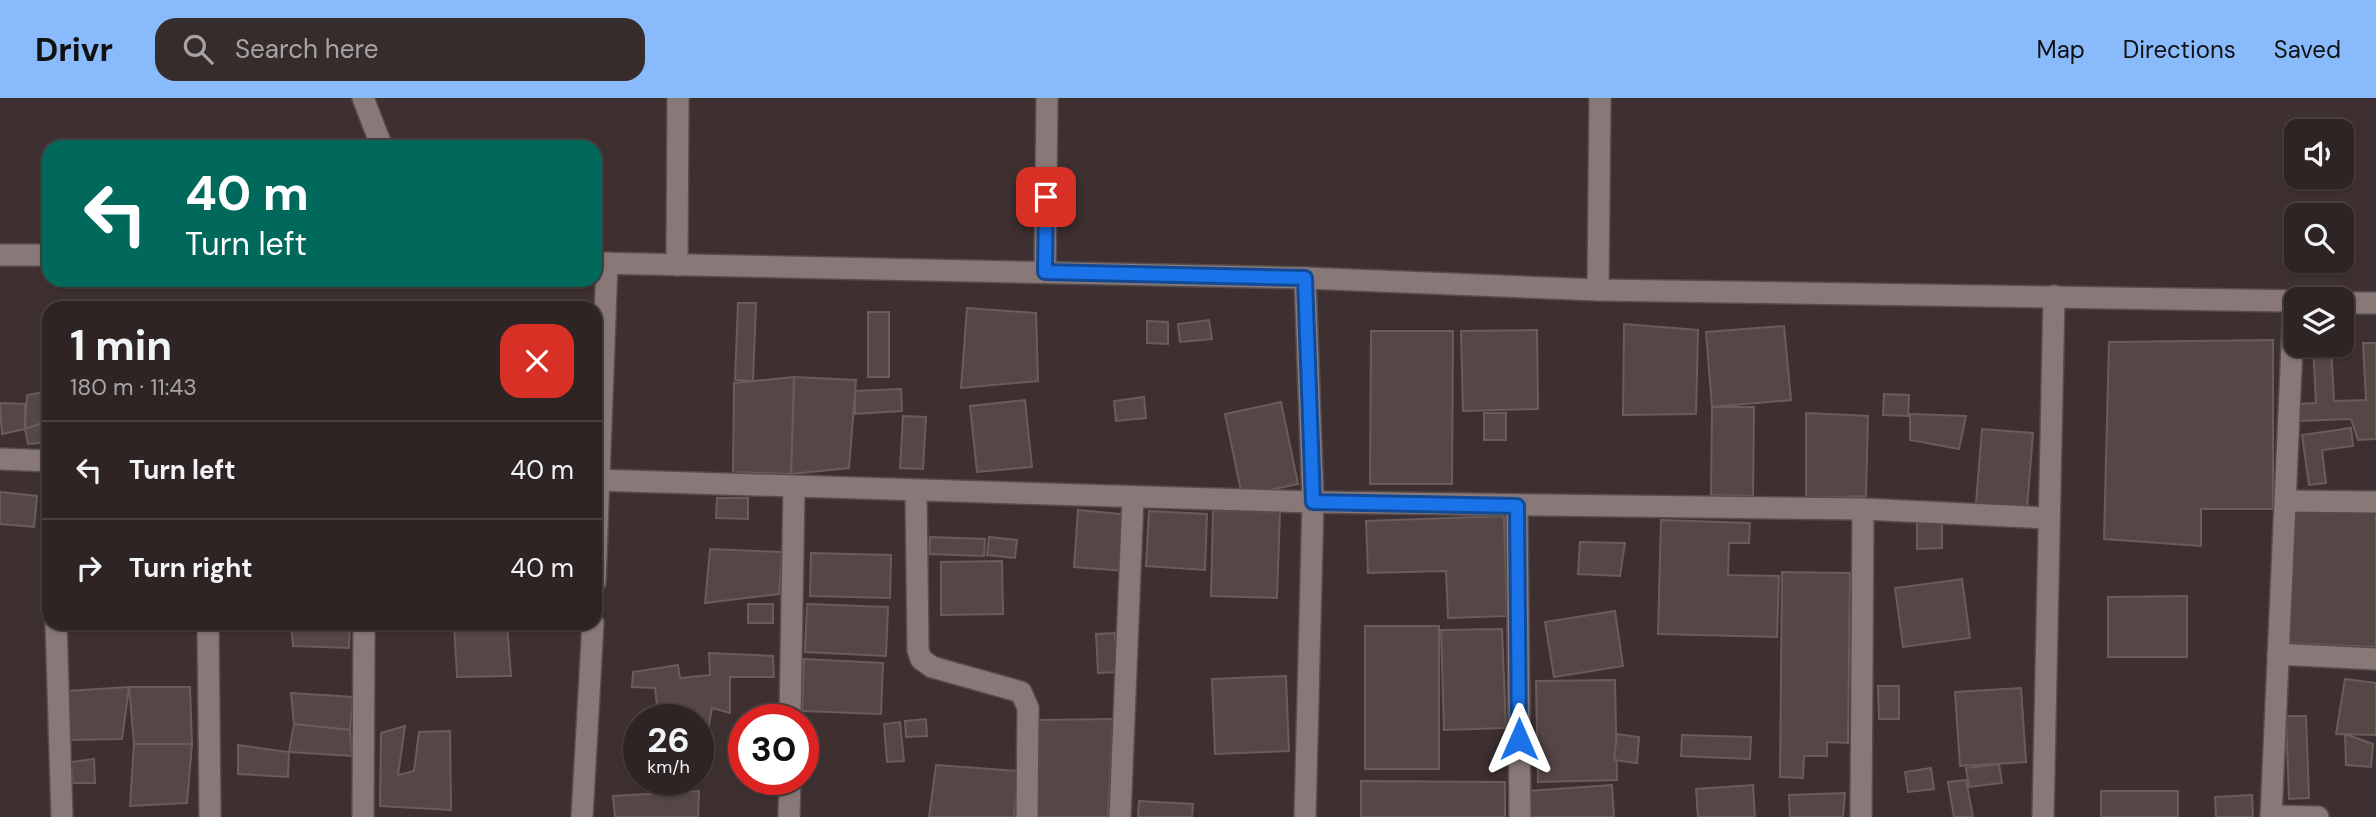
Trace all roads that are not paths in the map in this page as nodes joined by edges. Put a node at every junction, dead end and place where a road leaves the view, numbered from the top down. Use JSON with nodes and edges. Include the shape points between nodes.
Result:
{"nodes":[{"id":1,"x":363,"y":98,"type":"edge"},
{"id":2,"x":678,"y":98,"type":"edge"},
{"id":3,"x":1046,"y":98,"type":"edge"},
{"id":4,"x":1600,"y":98,"type":"edge"},
{"id":5,"x":379,"y":140,"type":"edge"},
{"id":6,"x":0,"y":255,"type":"edge"},
{"id":7,"x":42,"y":256,"type":"edge"},
{"id":8,"x":602,"y":263,"type":"edge"},
{"id":9,"x":677,"y":265,"type":"junction"},
{"id":10,"x":1045,"y":272,"type":"junction"},
{"id":11,"x":1305,"y":278,"type":"junction"},
{"id":12,"x":1598,"y":290,"type":"junction"},
{"id":13,"x":2054,"y":296,"type":"junction"},
{"id":14,"x":2284,"y":301,"type":"edge"},
{"id":15,"x":2354,"y":303,"type":"edge"},
{"id":16,"x":2376,"y":303,"type":"edge"},
{"id":17,"x":2292,"y":357,"type":"edge"},
{"id":18,"x":0,"y":459,"type":"edge"},
{"id":19,"x":42,"y":461,"type":"edge"},
{"id":20,"x":602,"y":481,"type":"edge"},
{"id":21,"x":794,"y":486,"type":"junction"},
{"id":22,"x":916,"y":490,"type":"junction"},
{"id":23,"x":1133,"y":497,"type":"junction"},
{"id":24,"x":2285,"y":501,"type":"junction"},
{"id":25,"x":1313,"y":502,"type":"junction"},
{"id":26,"x":2376,"y":502,"type":"edge"},
{"id":27,"x":1517,"y":506,"type":"junction"},
{"id":28,"x":1863,"y":509,"type":"junction"},
{"id":29,"x":2049,"y":517,"type":"junction"},
{"id":30,"x":56,"y":630,"type":"edge"},
{"id":31,"x":208,"y":630,"type":"edge"},
{"id":32,"x":364,"y":630,"type":"edge"},
{"id":33,"x":593,"y":630,"type":"edge"},
{"id":34,"x":2278,"y":654,"type":"junction"},
{"id":35,"x":2376,"y":659,"type":"edge"},
{"id":36,"x":790,"y":704,"type":"edge"},
{"id":37,"x":790,"y":795,"type":"edge"},
{"id":38,"x":2271,"y":816,"type":"edge"},
{"id":39,"x":62,"y":817,"type":"edge"},
{"id":40,"x":210,"y":817,"type":"edge"},
{"id":41,"x":363,"y":817,"type":"edge"},
{"id":42,"x":582,"y":817,"type":"edge"},
{"id":43,"x":789,"y":817,"type":"edge"},
{"id":44,"x":1027,"y":817,"type":"edge"},
{"id":45,"x":1120,"y":817,"type":"edge"},
{"id":46,"x":1305,"y":817,"type":"edge"},
{"id":47,"x":1520,"y":817,"type":"edge"},
{"id":48,"x":1861,"y":817,"type":"edge"},
{"id":49,"x":2043,"y":817,"type":"edge"},
{"id":50,"x":2318,"y":817,"type":"edge"}],
"edges":[{"from":1,"to":5,"type":"street"},
{"from":2,"to":9,"type":"street"},
{"from":3,"to":10,"type":"street"},
{"from":4,"to":12,"type":"street"},
{"from":6,"to":7,"type":"street"},
{"from":8,"to":9,"type":"street"},
{"from":9,"to":10,"type":"street"},
{"from":10,"to":11,"type":"street"},
{"from":11,"to":12,"type":"street"},
{"from":11,"to":25,"type":"street"},
{"from":12,"to":13,"type":"street"},
{"from":13,"to":14,"type":"street"},
{"from":13,"to":29,"type":"street"},
{"from":15,"to":16,"type":"street"},
{"from":17,"to":24,"type":"street"},
{"from":18,"to":19,"type":"street"},
{"from":20,"to":21,"type":"street"},
{"from":21,"to":22,"type":"street"},
{"from":21,"to":36,"type":"street"},
{"from":22,"to":23,"type":"street"},
{"from":22,"to":44,"type":"street","via":[[921,659],[932,667],[1021,692],[1028,708]]},
{"from":23,"to":25,"type":"street"},
{"from":23,"to":45,"type":"street"},
{"from":24,"to":26,"type":"street"},
{"from":24,"to":34,"type":"street"},
{"from":25,"to":27,"type":"street"},
{"from":25,"to":46,"type":"street"},
{"from":27,"to":28,"type":"street"},
{"from":27,"to":47,"type":"street"},
{"from":28,"to":29,"type":"street"},
{"from":28,"to":48,"type":"street"},
{"from":29,"to":49,"type":"street"},
{"from":30,"to":39,"type":"street"},
{"from":31,"to":40,"type":"street"},
{"from":32,"to":41,"type":"street"},
{"from":33,"to":42,"type":"street"},
{"from":34,"to":35,"type":"street"},
{"from":34,"to":38,"type":"street"},
{"from":37,"to":43,"type":"street"},
{"from":38,"to":50,"type":"street"}]}
